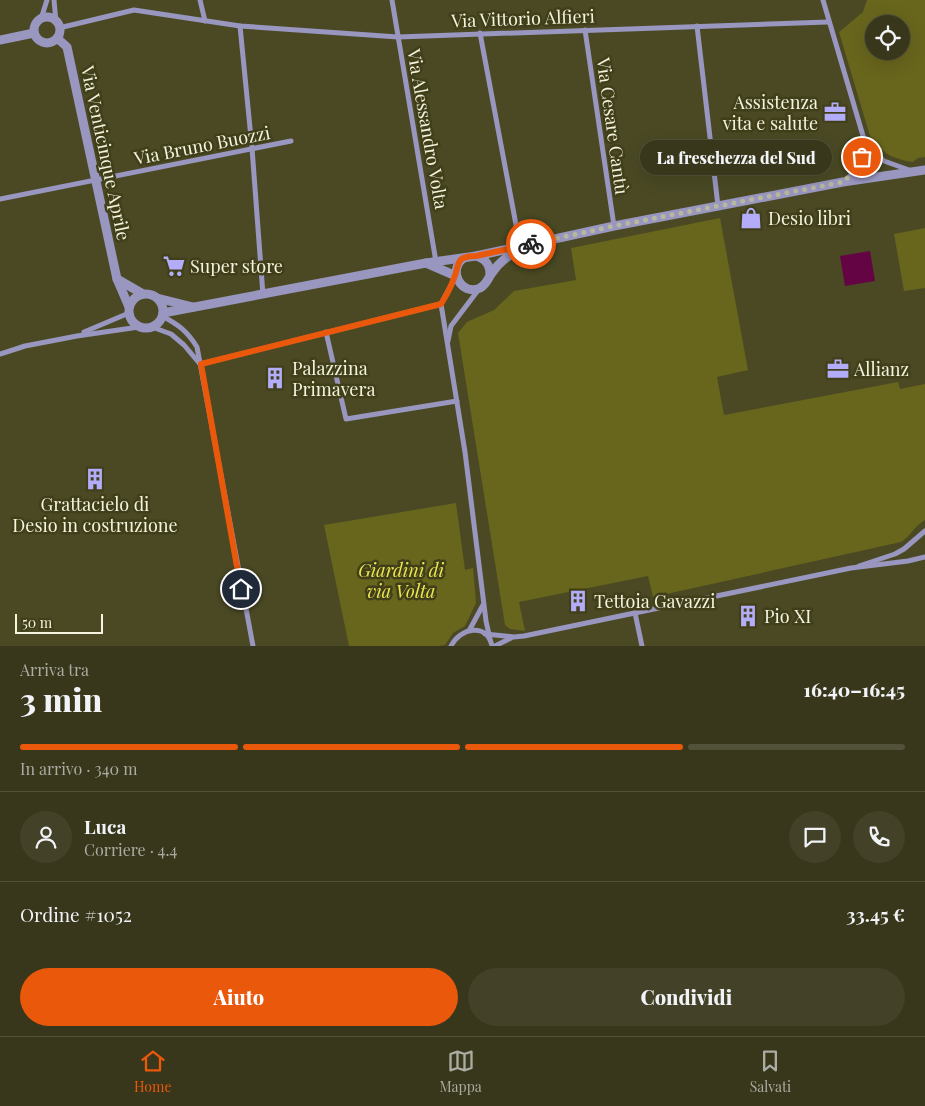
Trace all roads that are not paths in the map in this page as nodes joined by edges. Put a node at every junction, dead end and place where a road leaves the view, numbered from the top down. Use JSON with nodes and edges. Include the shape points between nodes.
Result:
{"nodes":[{"id":1,"x":47,"y":0,"type":"edge"},
{"id":2,"x":54,"y":0,"type":"edge"},
{"id":3,"x":200,"y":0,"type":"edge"},
{"id":4,"x":392,"y":0,"type":"edge"},
{"id":5,"x":823,"y":0,"type":"edge"},
{"id":6,"x":40,"y":19,"type":"junction"},
{"id":7,"x":205,"y":21,"type":"junction"},
{"id":8,"x":828,"y":22,"type":"junction"},
{"id":9,"x":240,"y":26,"type":"junction"},
{"id":10,"x":697,"y":26,"type":"junction"},
{"id":11,"x":58,"y":29,"type":"junction"},
{"id":12,"x":585,"y":30,"type":"junction"},
{"id":13,"x":34,"y":33,"type":"junction"},
{"id":14,"x":480,"y":33,"type":"junction"},
{"id":15,"x":398,"y":37,"type":"junction"},
{"id":16,"x":0,"y":40,"type":"edge"},
{"id":17,"x":291,"y":141,"type":"dead end"},
{"id":18,"x":866,"y":146,"type":"junction"},
{"id":19,"x":252,"y":148,"type":"junction"},
{"id":20,"x":925,"y":170,"type":"edge"},
{"id":21,"x":914,"y":172,"type":"junction"},
{"id":22,"x":96,"y":180,"type":"junction"},
{"id":23,"x":843,"y":182,"type":"junction"},
{"id":24,"x":0,"y":199,"type":"edge"},
{"id":25,"x":718,"y":206,"type":"junction"},
{"id":26,"x":614,"y":226,"type":"junction"},
{"id":27,"x":537,"y":242,"type":"junction"},
{"id":28,"x":520,"y":246,"type":"junction"},
{"id":29,"x":476,"y":256,"type":"junction"},
{"id":30,"x":464,"y":258,"type":"junction"},
{"id":31,"x":436,"y":262,"type":"junction"},
{"id":32,"x":426,"y":263,"type":"junction"},
{"id":33,"x":490,"y":275,"type":"junction"},
{"id":34,"x":456,"y":276,"type":"junction"},
{"id":35,"x":117,"y":279,"type":"junction"},
{"id":36,"x":479,"y":288,"type":"junction"},
{"id":37,"x":143,"y":294,"type":"junction"},
{"id":38,"x":263,"y":295,"type":"junction"},
{"id":39,"x":157,"y":298,"type":"junction"},
{"id":40,"x":441,"y":304,"type":"junction"},
{"id":41,"x":195,"y":308,"type":"junction"},
{"id":42,"x":129,"y":310,"type":"junction"},
{"id":43,"x":163,"y":315,"type":"junction"},
{"id":44,"x":139,"y":326,"type":"junction"},
{"id":45,"x":152,"y":327,"type":"junction"},
{"id":46,"x":326,"y":332,"type":"junction"},
{"id":47,"x":77,"y":336,"type":"junction"},
{"id":48,"x":447,"y":344,"type":"junction"},
{"id":49,"x":0,"y":354,"type":"edge"},
{"id":50,"x":201,"y":364,"type":"junction"},
{"id":51,"x":457,"y":401,"type":"junction"},
{"id":52,"x":925,"y":531,"type":"edge"},
{"id":53,"x":925,"y":557,"type":"edge"},
{"id":54,"x":851,"y":568,"type":"junction"},
{"id":55,"x":484,"y":604,"type":"junction"},
{"id":56,"x":635,"y":612,"type":"junction"},
{"id":57,"x":470,"y":629,"type":"junction"},
{"id":58,"x":488,"y":636,"type":"junction"},
{"id":59,"x":514,"y":637,"type":"junction"},
{"id":60,"x":253,"y":646,"type":"edge"},
{"id":61,"x":451,"y":646,"type":"edge"},
{"id":62,"x":494,"y":646,"type":"edge"},
{"id":63,"x":642,"y":646,"type":"edge"}],
"edges":[{"from":1,"to":6,"type":"street"},
{"from":2,"to":11,"type":"street","name":"Via Venticinque Aprile"},
{"from":3,"to":7,"type":"street"},
{"from":4,"to":15,"type":"street","name":"Via Alessandro Volta"},
{"from":5,"to":8,"type":"street"},
{"from":6,"to":11,"type":"street","via":[[49,18]]},
{"from":6,"to":13,"type":"street"},
{"from":7,"to":9,"type":"street","name":"Via Vittorio Alfieri"},
{"from":7,"to":11,"type":"street","name":"Via Vittorio Alfieri","via":[[134,10]]},
{"from":8,"to":10,"type":"street","name":"Via Vittorio Alfieri"},
{"from":8,"to":18,"type":"street"},
{"from":9,"to":15,"type":"street","name":"Via Vittorio Alfieri"},
{"from":9,"to":19,"type":"street"},
{"from":10,"to":12,"type":"street","name":"Via Vittorio Alfieri"},
{"from":10,"to":25,"type":"street"},
{"from":11,"to":13,"type":"street","via":[[50,42],[42,42]]},
{"from":11,"to":22,"type":"street","name":"Via Venticinque Aprile","via":[[67,47]]},
{"from":12,"to":14,"type":"street","name":"Via Vittorio Alfieri"},
{"from":12,"to":26,"type":"street","name":"Via Cesare Cantù"},
{"from":13,"to":16,"type":"street"},
{"from":14,"to":15,"type":"street","name":"Via Vittorio Alfieri"},
{"from":14,"to":28,"type":"street"},
{"from":15,"to":31,"type":"street","name":"Via Alessandro Volta"},
{"from":17,"to":19,"type":"street","name":"Via Bruno Buozzi"},
{"from":18,"to":21,"type":"street","via":[[884,161]]},
{"from":18,"to":23,"type":"street","via":[[858,168]]},
{"from":19,"to":22,"type":"street","name":"Via Bruno Buozzi"},
{"from":19,"to":38,"type":"street"},
{"from":20,"to":21,"type":"street"},
{"from":21,"to":23,"type":"street"},
{"from":22,"to":24,"type":"street","name":"Via Bruno Buozzi"},
{"from":22,"to":35,"type":"street","name":"Via Venticinque Aprile"},
{"from":23,"to":25,"type":"street"},
{"from":25,"to":26,"type":"street"},
{"from":26,"to":27,"type":"street"},
{"from":27,"to":28,"type":"street"},
{"from":27,"to":33,"type":"street","via":[[504,258]]},
{"from":28,"to":29,"type":"street"},
{"from":29,"to":30,"type":"street"},
{"from":29,"to":33,"type":"street","via":[[485,260]]},
{"from":30,"to":31,"type":"street"},
{"from":30,"to":34,"type":"street","via":[[457,266]]},
{"from":31,"to":32,"type":"street"},
{"from":32,"to":34,"type":"street"},
{"from":32,"to":38,"type":"street"},
{"from":33,"to":36,"type":"street","via":[[486,284]]},
{"from":34,"to":36,"type":"street","via":[[465,288]]},
{"from":34,"to":40,"type":"street"},
{"from":35,"to":37,"type":"street"},
{"from":35,"to":42,"type":"street","name":"Via Venticinque Aprile"},
{"from":36,"to":48,"type":"street","via":[[452,326]]},
{"from":37,"to":39,"type":"street"},
{"from":37,"to":42,"type":"street","via":[[137,296]]},
{"from":38,"to":41,"type":"street"},
{"from":39,"to":41,"type":"street"},
{"from":39,"to":43,"type":"street"},
{"from":40,"to":46,"type":"street"},
{"from":40,"to":48,"type":"street"},
{"from":41,"to":43,"type":"street"},
{"from":42,"to":44,"type":"street","via":[[134,323]]},
{"from":42,"to":47,"type":"street"},
{"from":43,"to":45,"type":"street"},
{"from":43,"to":50,"type":"street","via":[[187,332],[197,347]]},
{"from":44,"to":45,"type":"street"},
{"from":44,"to":47,"type":"street"},
{"from":45,"to":50,"type":"street","via":[[171,334]]},
{"from":46,"to":50,"type":"street"},
{"from":46,"to":51,"type":"street","via":[[346,419]]},
{"from":47,"to":49,"type":"street"},
{"from":48,"to":51,"type":"street"},
{"from":50,"to":60,"type":"street"},
{"from":51,"to":55,"type":"street"},
{"from":52,"to":54,"type":"street","via":[[895,554]]},
{"from":53,"to":54,"type":"street"},
{"from":54,"to":56,"type":"street"},
{"from":55,"to":57,"type":"street"},
{"from":55,"to":58,"type":"street"},
{"from":56,"to":59,"type":"street"},
{"from":56,"to":63,"type":"street"},
{"from":57,"to":58,"type":"street"},
{"from":57,"to":61,"type":"street","via":[[455,638]]},
{"from":58,"to":59,"type":"street"},
{"from":58,"to":62,"type":"street"},
{"from":59,"to":62,"type":"street"}]}
